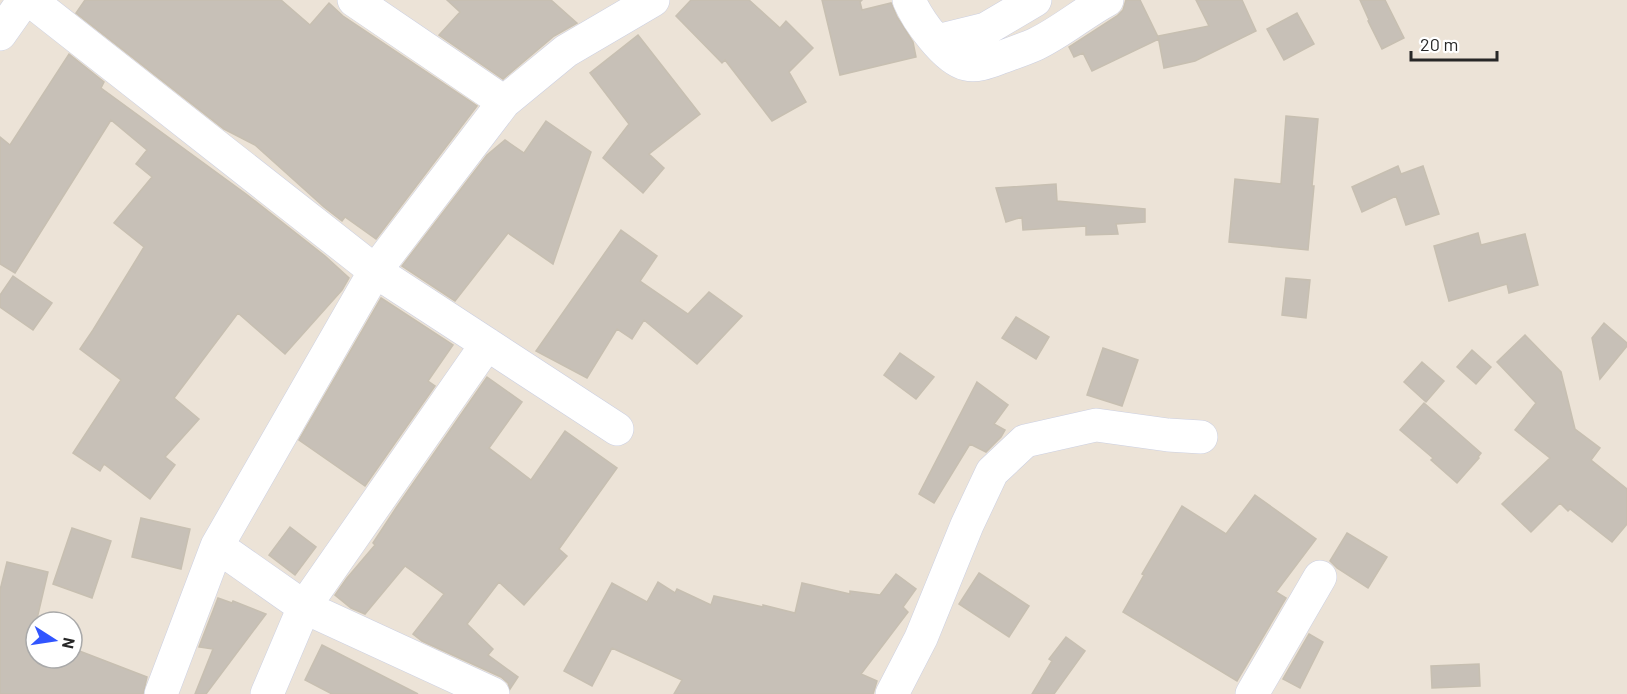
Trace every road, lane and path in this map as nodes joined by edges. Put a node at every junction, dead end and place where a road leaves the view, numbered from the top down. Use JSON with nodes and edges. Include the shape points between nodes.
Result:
{"nodes":[{"id":1,"x":24,"y":0,"type":"edge"},
{"id":2,"x":30,"y":0,"type":"edge"},
{"id":3,"x":354,"y":0,"type":"edge"},
{"id":4,"x":653,"y":0,"type":"edge"},
{"id":5,"x":909,"y":0,"type":"edge"},
{"id":6,"x":1035,"y":0,"type":"edge"},
{"id":7,"x":1107,"y":0,"type":"edge"},
{"id":8,"x":0,"y":34,"type":"edge"},
{"id":9,"x":937,"y":41,"type":"junction"},
{"id":10,"x":504,"y":102,"type":"junction"},
{"id":11,"x":375,"y":271,"type":"junction"},
{"id":12,"x":487,"y":344,"type":"junction"},
{"id":13,"x":617,"y":429,"type":"dead end"},
{"id":14,"x":1201,"y":437,"type":"dead end"},
{"id":15,"x":217,"y":546,"type":"junction"},
{"id":16,"x":1320,"y":577,"type":"dead end"},
{"id":17,"x":304,"y":607,"type":"junction"},
{"id":18,"x":161,"y":694,"type":"edge"},
{"id":19,"x":267,"y":694,"type":"edge"},
{"id":20,"x":492,"y":694,"type":"edge"},
{"id":21,"x":892,"y":694,"type":"edge"},
{"id":22,"x":1252,"y":694,"type":"edge"}],
"edges":[{"from":1,"to":8,"type":"street"},
{"from":2,"to":11,"type":"street"},
{"from":3,"to":10,"type":"street"},
{"from":4,"to":10,"type":"street","via":[[566,51]]},
{"from":5,"to":9,"type":"street"},
{"from":6,"to":9,"type":"street","via":[[986,29]]},
{"from":7,"to":9,"type":"street","via":[[1036,44],[988,62],[964,64]]},
{"from":10,"to":11,"type":"street"},
{"from":11,"to":12,"type":"street"},
{"from":11,"to":15,"type":"street"},
{"from":12,"to":13,"type":"street"},
{"from":12,"to":17,"type":"street"},
{"from":14,"to":21,"type":"street","via":[[1096,425],[1025,441],[992,472],[921,638]]},
{"from":15,"to":17,"type":"street"},
{"from":15,"to":18,"type":"street"},
{"from":16,"to":22,"type":"street"},
{"from":17,"to":19,"type":"street"},
{"from":17,"to":20,"type":"street"}]}
